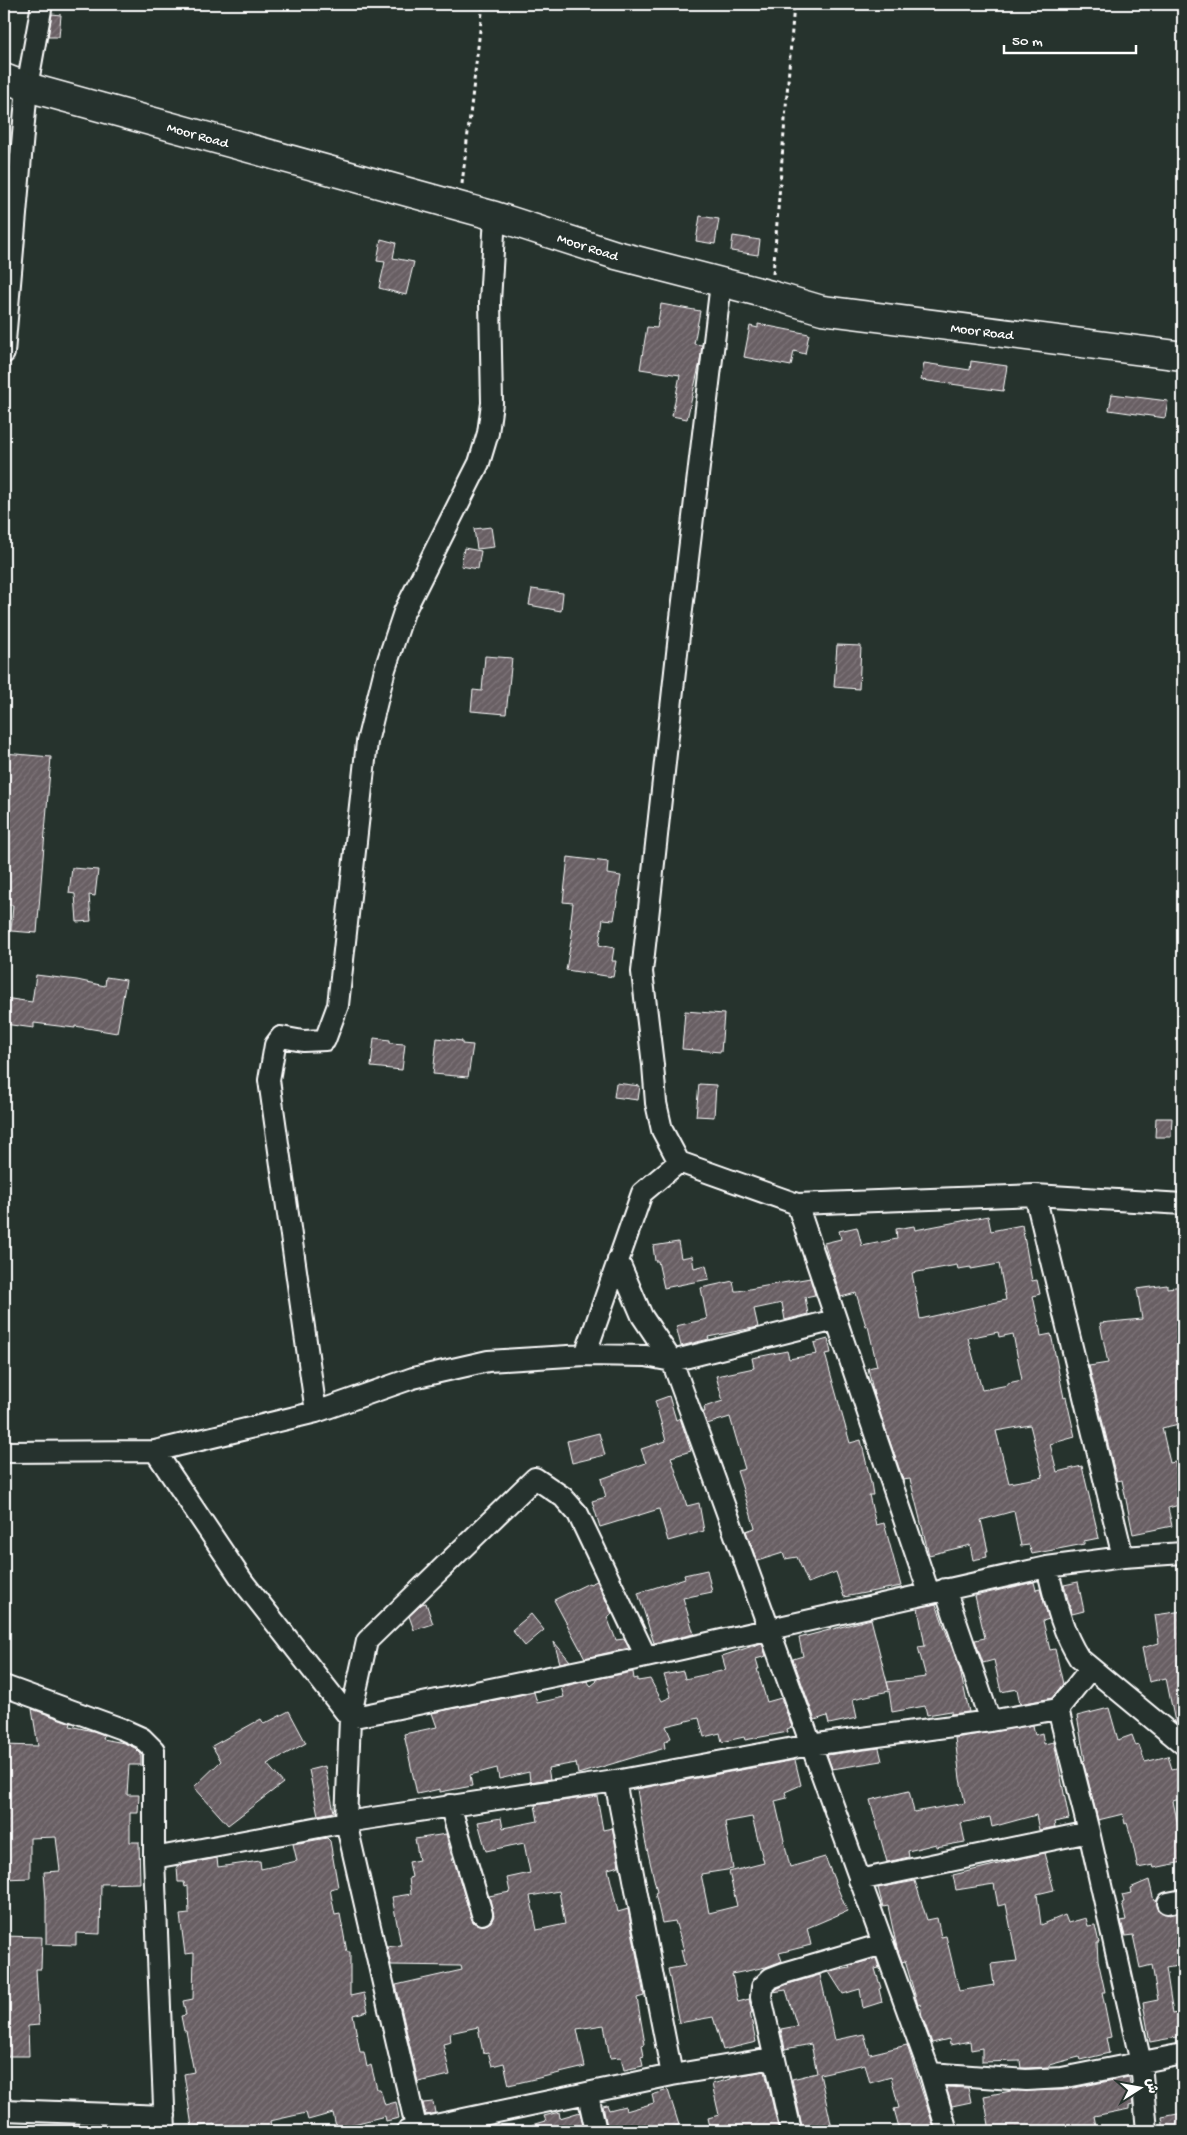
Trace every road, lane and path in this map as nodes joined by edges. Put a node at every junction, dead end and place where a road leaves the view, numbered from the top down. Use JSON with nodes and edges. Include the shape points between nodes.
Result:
{"nodes":[{"id":1,"x":42,"y":4,"type":"edge"},
{"id":2,"x":483,"y":4,"type":"edge"},
{"id":3,"x":794,"y":4,"type":"edge"},
{"id":4,"x":16,"y":83,"type":"edge"},
{"id":5,"x":460,"y":206,"type":"junction"},
{"id":6,"x":495,"y":216,"type":"junction"},
{"id":7,"x":722,"y":283,"type":"junction"},
{"id":8,"x":771,"y":295,"type":"junction"},
{"id":9,"x":4,"y":353,"type":"edge"},
{"id":10,"x":1183,"y":356,"type":"edge"},
{"id":11,"x":679,"y":1162,"type":"junction"},
{"id":12,"x":1035,"y":1195,"type":"junction"},
{"id":13,"x":797,"y":1204,"type":"junction"},
{"id":14,"x":1183,"y":1204,"type":"edge"},
{"id":15,"x":618,"y":1260,"type":"junction"},
{"id":16,"x":835,"y":1320,"type":"junction"},
{"id":17,"x":585,"y":1355,"type":"junction"},
{"id":18,"x":672,"y":1361,"type":"junction"},
{"id":19,"x":316,"y":1412,"type":"junction"},
{"id":20,"x":155,"y":1451,"type":"junction"},
{"id":21,"x":4,"y":1452,"type":"edge"},
{"id":22,"x":1183,"y":1553,"type":"edge"},
{"id":23,"x":1123,"y":1557,"type":"junction"},
{"id":24,"x":1047,"y":1567,"type":"junction"},
{"id":25,"x":937,"y":1591,"type":"junction"},
{"id":26,"x":769,"y":1630,"type":"junction"},
{"id":27,"x":646,"y":1657,"type":"junction"},
{"id":28,"x":1090,"y":1669,"type":"junction"},
{"id":29,"x":4,"y":1686,"type":"edge"},
{"id":30,"x":1058,"y":1709,"type":"junction"},
{"id":31,"x":350,"y":1718,"type":"junction"},
{"id":32,"x":990,"y":1721,"type":"junction"},
{"id":33,"x":1183,"y":1744,"type":"edge"},
{"id":34,"x":810,"y":1745,"type":"junction"},
{"id":35,"x":615,"y":1781,"type":"junction"},
{"id":36,"x":450,"y":1805,"type":"junction"},
{"id":37,"x":346,"y":1822,"type":"junction"},
{"id":38,"x":1089,"y":1832,"type":"junction"},
{"id":39,"x":154,"y":1858,"type":"junction"},
{"id":40,"x":859,"y":1880,"type":"junction"},
{"id":41,"x":482,"y":1914,"type":"dead end"},
{"id":42,"x":882,"y":1944,"type":"junction"},
{"id":43,"x":1183,"y":2054,"type":"edge"},
{"id":44,"x":773,"y":2058,"type":"junction"},
{"id":45,"x":1141,"y":2063,"type":"junction"},
{"id":46,"x":930,"y":2074,"type":"junction"},
{"id":47,"x":672,"y":2076,"type":"junction"},
{"id":48,"x":588,"y":2095,"type":"junction"},
{"id":49,"x":4,"y":2110,"type":"edge"},
{"id":50,"x":165,"y":2124,"type":"edge"},
{"id":51,"x":413,"y":2131,"type":"edge"},
{"id":52,"x":596,"y":2131,"type":"edge"},
{"id":53,"x":791,"y":2131,"type":"edge"},
{"id":54,"x":947,"y":2131,"type":"edge"},
{"id":55,"x":1147,"y":2131,"type":"edge"}],
"edges":[{"from":1,"to":4,"type":"street"},
{"from":2,"to":5,"type":"path"},
{"from":3,"to":8,"type":"path"},
{"from":4,"to":5,"type":"street","name":"Moor Road"},
{"from":4,"to":9,"type":"street"},
{"from":5,"to":6,"type":"street","name":"Moor Road"},
{"from":6,"to":7,"type":"street","name":"Moor Road","via":[[616,255]]},
{"from":6,"to":19,"type":"street","via":[[490,302],[492,403],[488,433],[479,463],[404,612],[385,669],[367,742],[338,1005],[325,1040],[281,1038],[275,1045],[272,1064],[270,1080],[278,1147]]},
{"from":7,"to":8,"type":"street","name":"Moor Road"},
{"from":7,"to":11,"type":"street","via":[[642,972],[656,1102],[662,1130]]},
{"from":8,"to":10,"type":"street","name":"Moor Road","via":[[822,310]]},
{"from":11,"to":13,"type":"street"},
{"from":11,"to":15,"type":"street","via":[[642,1193]]},
{"from":12,"to":13,"type":"street"},
{"from":12,"to":14,"type":"street"},
{"from":12,"to":23,"type":"street"},
{"from":13,"to":16,"type":"street"},
{"from":15,"to":17,"type":"street"},
{"from":15,"to":18,"type":"street","via":[[642,1316]]},
{"from":16,"to":18,"type":"street"},
{"from":16,"to":25,"type":"street"},
{"from":17,"to":18,"type":"street","via":[[646,1356]]},
{"from":17,"to":19,"type":"street","via":[[488,1361],[413,1378]]},
{"from":18,"to":26,"type":"street"},
{"from":19,"to":20,"type":"street"},
{"from":20,"to":21,"type":"street"},
{"from":20,"to":31,"type":"street","via":[[244,1584]]},
{"from":22,"to":23,"type":"street"},
{"from":23,"to":24,"type":"street"},
{"from":24,"to":25,"type":"street"},
{"from":24,"to":28,"type":"street","via":[[1069,1643]]},
{"from":25,"to":26,"type":"street"},
{"from":25,"to":32,"type":"street"},
{"from":26,"to":27,"type":"street"},
{"from":26,"to":34,"type":"street"},
{"from":27,"to":31,"type":"street"},
{"from":27,"to":31,"type":"street","via":[[578,1514],[564,1496],[535,1478],[367,1641]]},
{"from":28,"to":30,"type":"street"},
{"from":28,"to":33,"type":"street"},
{"from":29,"to":39,"type":"street","via":[[142,1738],[154,1750]]},
{"from":30,"to":32,"type":"street"},
{"from":30,"to":38,"type":"street"},
{"from":31,"to":37,"type":"street"},
{"from":32,"to":34,"type":"street"},
{"from":34,"to":35,"type":"street"},
{"from":34,"to":40,"type":"street"},
{"from":35,"to":36,"type":"street"},
{"from":35,"to":47,"type":"street"},
{"from":36,"to":37,"type":"street"},
{"from":36,"to":41,"type":"street"},
{"from":37,"to":39,"type":"street"},
{"from":37,"to":51,"type":"street"},
{"from":38,"to":40,"type":"street"},
{"from":38,"to":45,"type":"street"},
{"from":39,"to":50,"type":"street"},
{"from":40,"to":42,"type":"street"},
{"from":42,"to":44,"type":"street","via":[[784,1973],[771,1978],[762,1987],[761,1997]]},
{"from":42,"to":46,"type":"street"},
{"from":43,"to":45,"type":"street"},
{"from":44,"to":47,"type":"street"},
{"from":44,"to":53,"type":"street"},
{"from":45,"to":46,"type":"street","via":[[1062,2078],[1026,2080]]},
{"from":45,"to":55,"type":"street"},
{"from":46,"to":54,"type":"street"},
{"from":47,"to":48,"type":"street"},
{"from":48,"to":51,"type":"street"},
{"from":48,"to":52,"type":"street"},
{"from":49,"to":50,"type":"street"}]}
